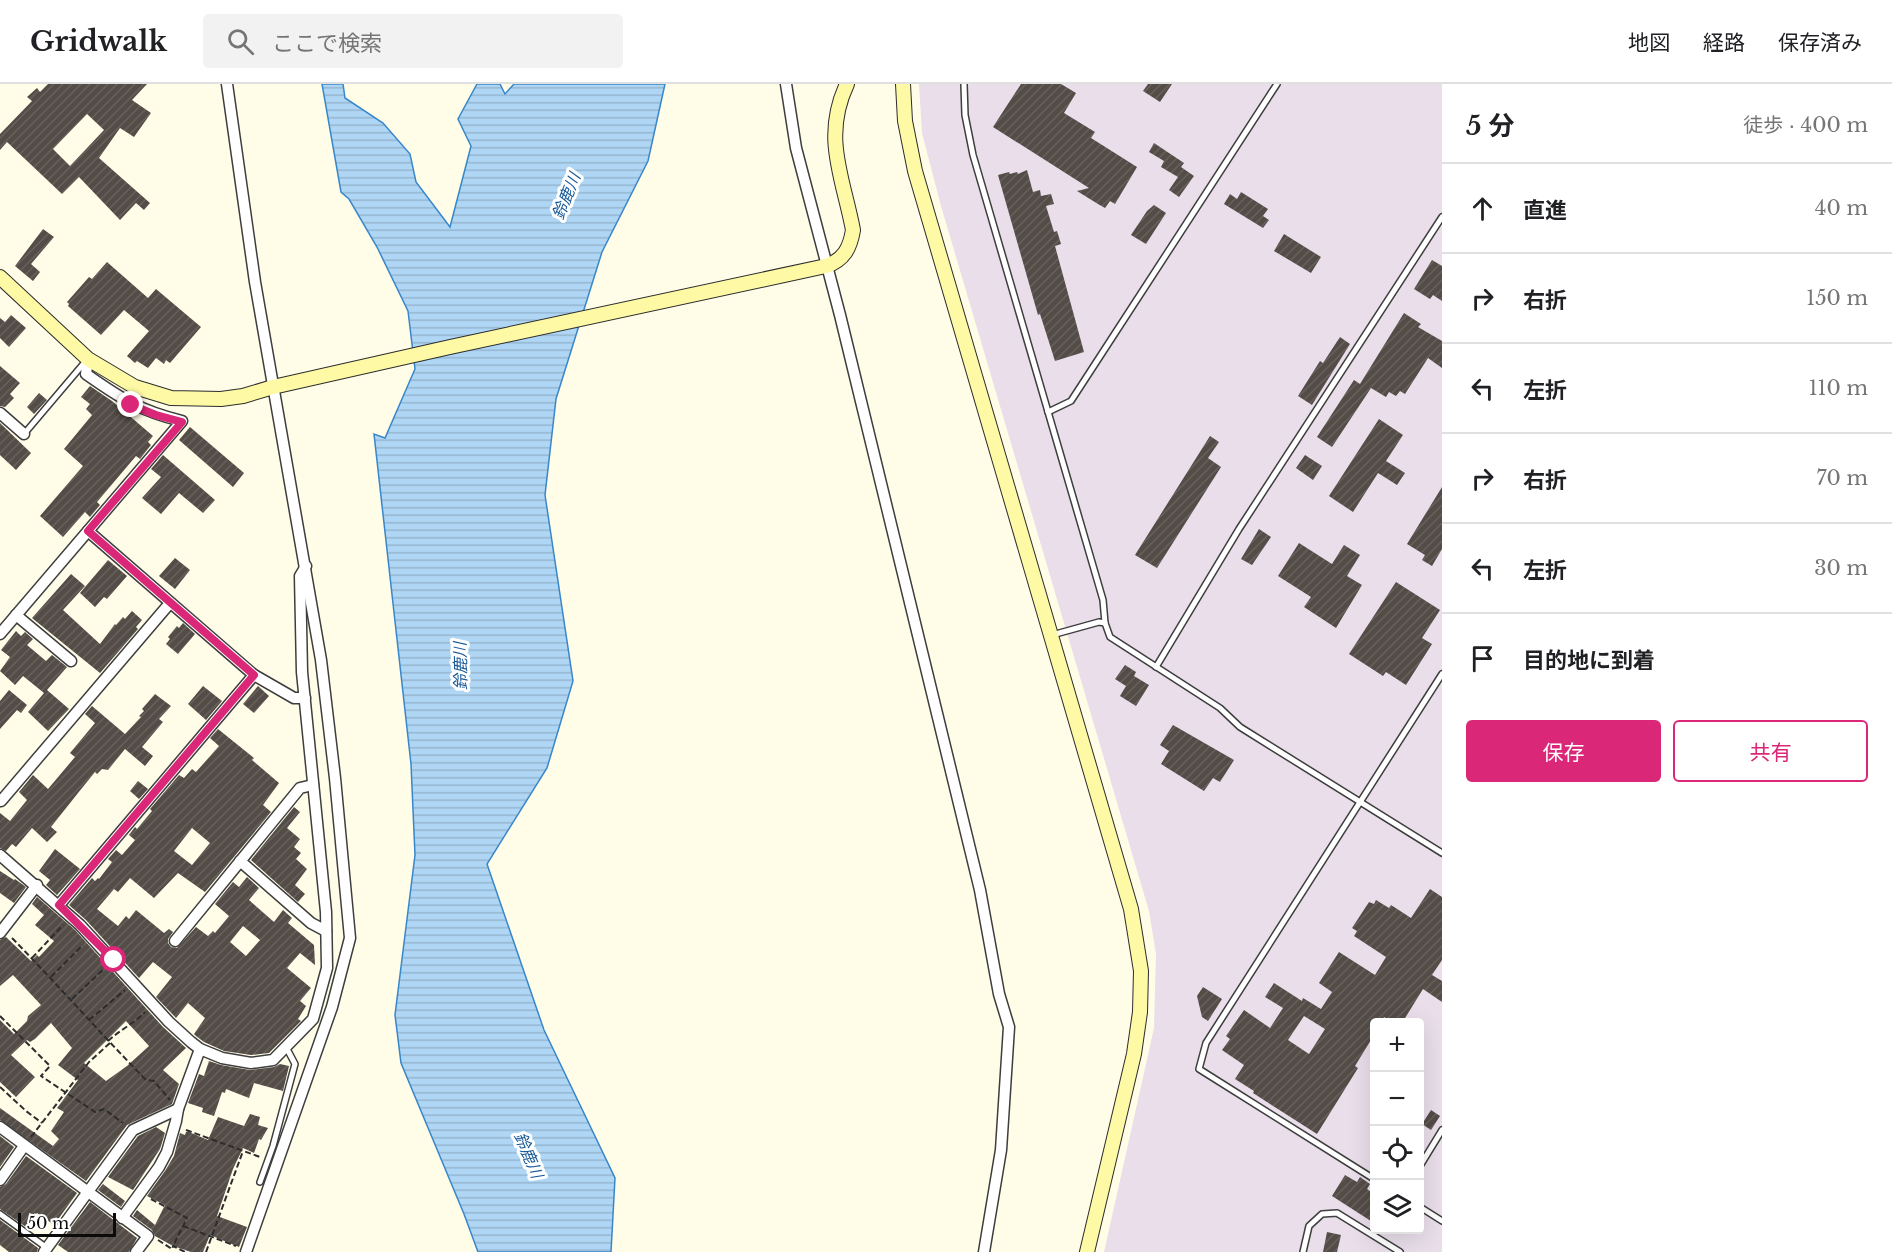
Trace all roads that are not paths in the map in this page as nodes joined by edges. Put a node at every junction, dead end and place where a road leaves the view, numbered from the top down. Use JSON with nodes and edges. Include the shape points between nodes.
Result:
{"nodes":[{"id":1,"x":227,"y":84,"type":"edge"},
{"id":2,"x":786,"y":84,"type":"edge"},
{"id":3,"x":847,"y":84,"type":"edge"},
{"id":4,"x":903,"y":84,"type":"edge"},
{"id":5,"x":964,"y":84,"type":"edge"},
{"id":6,"x":1277,"y":84,"type":"edge"},
{"id":7,"x":1442,"y":217,"type":"edge"},
{"id":8,"x":823,"y":267,"type":"junction"},
{"id":9,"x":5,"y":282,"type":"edge"},
{"id":10,"x":0,"y":297,"type":"edge"},
{"id":11,"x":88,"y":359,"type":"junction"},
{"id":12,"x":279,"y":386,"type":"junction"},
{"id":13,"x":1048,"y":412,"type":"junction"},
{"id":14,"x":0,"y":413,"type":"edge"},
{"id":15,"x":24,"y":434,"type":"joint"},
{"id":16,"x":88,"y":531,"type":"junction"},
{"id":17,"x":306,"y":566,"type":"junction"},
{"id":18,"x":170,"y":603,"type":"junction"},
{"id":19,"x":16,"y":615,"type":"junction"},
{"id":20,"x":1102,"y":622,"type":"junction"},
{"id":21,"x":1058,"y":633,"type":"junction"},
{"id":22,"x":0,"y":634,"type":"edge"},
{"id":23,"x":71,"y":661,"type":"dead end"},
{"id":24,"x":1156,"y":667,"type":"junction"},
{"id":25,"x":1442,"y":674,"type":"edge"},
{"id":26,"x":254,"y":675,"type":"junction"},
{"id":27,"x":304,"y":698,"type":"junction"},
{"id":28,"x":313,"y":785,"type":"junction"},
{"id":29,"x":2,"y":801,"type":"edge"},
{"id":30,"x":1360,"y":801,"type":"junction"},
{"id":31,"x":1442,"y":853,"type":"edge"},
{"id":32,"x":0,"y":855,"type":"edge"},
{"id":33,"x":240,"y":861,"type":"junction"},
{"id":34,"x":36,"y":885,"type":"junction"},
{"id":35,"x":59,"y":905,"type":"junction"},
{"id":36,"x":326,"y":931,"type":"junction"},
{"id":37,"x":1,"y":932,"type":"edge"},
{"id":38,"x":175,"y":941,"type":"dead end"},
{"id":39,"x":286,"y":1047,"type":"junction"},
{"id":40,"x":200,"y":1049,"type":"junction"},
{"id":41,"x":178,"y":1109,"type":"junction"},
{"id":42,"x":0,"y":1127,"type":"edge"},
{"id":43,"x":1442,"y":1130,"type":"edge"},
{"id":44,"x":24,"y":1146,"type":"junction"},
{"id":45,"x":1424,"y":1158,"type":"edge"},
{"id":46,"x":1370,"y":1176,"type":"edge"},
{"id":47,"x":0,"y":1180,"type":"edge"},
{"id":48,"x":260,"y":1182,"type":"dead end"},
{"id":49,"x":87,"y":1191,"type":"junction"},
{"id":50,"x":1424,"y":1210,"type":"edge"},
{"id":51,"x":0,"y":1214,"type":"edge"},
{"id":52,"x":122,"y":1218,"type":"junction"},
{"id":53,"x":1442,"y":1221,"type":"edge"},
{"id":54,"x":45,"y":1250,"type":"edge"},
{"id":55,"x":247,"y":1251,"type":"edge"},
{"id":56,"x":136,"y":1252,"type":"edge"},
{"id":57,"x":984,"y":1252,"type":"edge"},
{"id":58,"x":1087,"y":1252,"type":"edge"},
{"id":59,"x":1304,"y":1252,"type":"edge"},
{"id":60,"x":1400,"y":1252,"type":"edge"}],
"edges":[{"from":1,"to":12,"type":"street","via":[[255,282]]},
{"from":2,"to":8,"type":"street","via":[[795,148]]},
{"from":3,"to":8,"type":"street","via":[[837,106],[834,154],[853,230],[843,257]]},
{"from":4,"to":21,"type":"street","via":[[905,121],[915,171]]},
{"from":5,"to":13,"type":"lane","via":[[973,155]]},
{"from":6,"to":13,"type":"lane","via":[[1071,401]]},
{"from":7,"to":24,"type":"lane","via":[[1239,529]]},
{"from":8,"to":12,"type":"street"},
{"from":8,"to":57,"type":"street","via":[[840,315],[980,890],[1009,1027],[1001,1150]]},
{"from":9,"to":10,"type":"street"},
{"from":9,"to":11,"type":"street"},
{"from":11,"to":12,"type":"street","via":[[135,387],[171,398],[222,399]]},
{"from":11,"to":15,"type":"lane"},
{"from":11,"to":16,"type":"street","via":[[86,374],[119,398],[142,410],[182,422]]},
{"from":12,"to":17,"type":"street"},
{"from":13,"to":20,"type":"lane","via":[[1103,600]]},
{"from":14,"to":15,"type":"street"},
{"from":16,"to":18,"type":"street"},
{"from":16,"to":19,"type":"street"},
{"from":17,"to":27,"type":"street","via":[[300,576]]},
{"from":17,"to":55,"type":"street","via":[[336,778],[350,938],[332,1007]]},
{"from":18,"to":26,"type":"street"},
{"from":18,"to":29,"type":"street"},
{"from":19,"to":22,"type":"street"},
{"from":19,"to":23,"type":"street"},
{"from":20,"to":21,"type":"lane"},
{"from":20,"to":24,"type":"lane","via":[[1110,637]]},
{"from":21,"to":58,"type":"street","via":[[1131,909],[1141,971],[1134,1054]]},
{"from":24,"to":30,"type":"lane","via":[[1220,708],[1240,727]]},
{"from":25,"to":30,"type":"lane"},
{"from":26,"to":27,"type":"street","via":[[294,698]]},
{"from":26,"to":35,"type":"street"},
{"from":27,"to":28,"type":"street"},
{"from":28,"to":33,"type":"street","via":[[300,788]]},
{"from":28,"to":36,"type":"street"},
{"from":30,"to":31,"type":"lane"},
{"from":30,"to":46,"type":"lane","via":[[1206,1043],[1199,1069]]},
{"from":32,"to":34,"type":"street"},
{"from":33,"to":36,"type":"street","via":[[311,923]]},
{"from":33,"to":38,"type":"street"},
{"from":34,"to":35,"type":"street"},
{"from":34,"to":37,"type":"street"},
{"from":35,"to":40,"type":"street","via":[[169,1022]]},
{"from":36,"to":39,"type":"street","via":[[327,968],[313,1019]]},
{"from":39,"to":40,"type":"street","via":[[273,1060],[251,1064]]},
{"from":39,"to":48,"type":"lane","via":[[295,1064]]},
{"from":40,"to":41,"type":"street"},
{"from":41,"to":49,"type":"street","via":[[133,1130]]},
{"from":41,"to":52,"type":"street","via":[[163,1160]]},
{"from":42,"to":44,"type":"street"},
{"from":43,"to":45,"type":"lane"},
{"from":44,"to":47,"type":"street"},
{"from":44,"to":49,"type":"street"},
{"from":49,"to":52,"type":"street"},
{"from":49,"to":54,"type":"street"},
{"from":50,"to":53,"type":"lane"},
{"from":51,"to":54,"type":"lane"},
{"from":52,"to":56,"type":"street","via":[[148,1236]]},
{"from":59,"to":60,"type":"lane","via":[[1309,1226],[1322,1214],[1337,1213]]}]}
